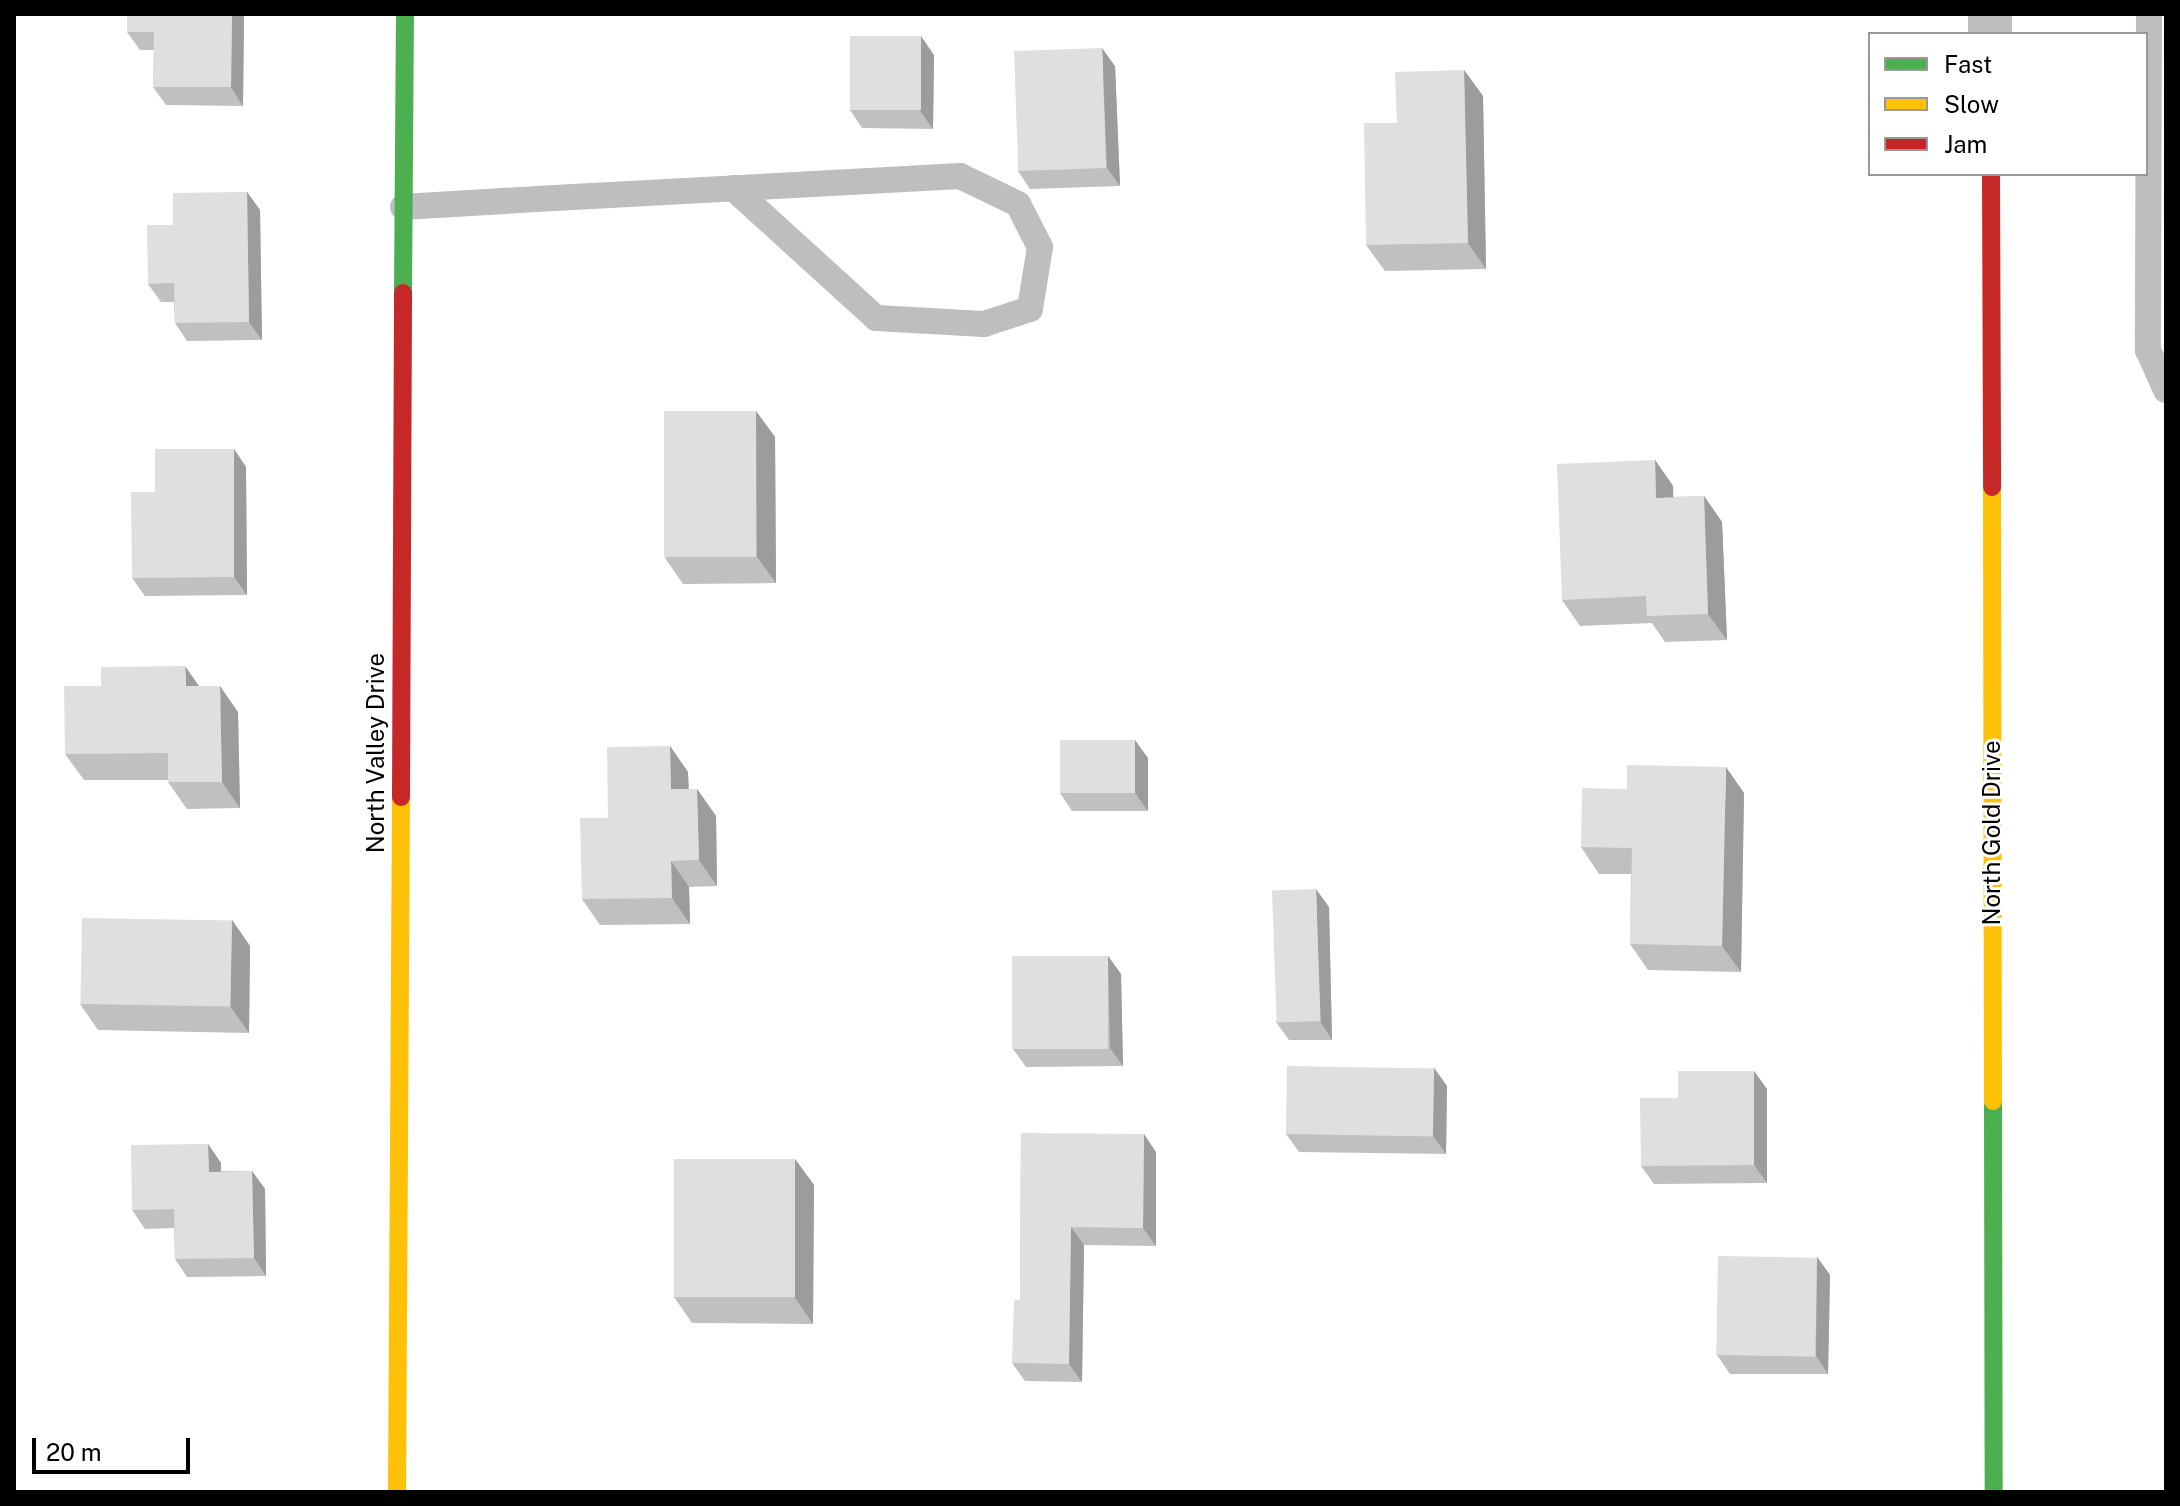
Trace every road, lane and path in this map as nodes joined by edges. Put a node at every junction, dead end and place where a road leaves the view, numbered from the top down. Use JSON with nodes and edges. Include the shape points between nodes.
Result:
{"nodes":[{"id":1,"x":405,"y":14,"type":"edge"},
{"id":2,"x":2149,"y":14,"type":"edge"},
{"id":3,"x":1991,"y":176,"type":"edge"},
{"id":4,"x":733,"y":188,"type":"junction"},
{"id":5,"x":403,"y":207,"type":"junction"},
{"id":6,"x":2166,"y":390,"type":"edge"},
{"id":7,"x":397,"y":1492,"type":"edge"},
{"id":8,"x":1994,"y":1492,"type":"edge"}],
"edges":[{"from":1,"to":5,"type":"street","name":"North Valley Drive"},
{"from":2,"to":6,"type":"lane","via":[[2148,350]]},
{"from":3,"to":8,"type":"street","name":"North Gold Drive"},
{"from":4,"to":4,"type":"lane","via":[[960,176],[1018,204],[1040,247],[1030,309],[984,324],[876,318]]},
{"from":4,"to":5,"type":"lane"},
{"from":5,"to":7,"type":"street","name":"North Valley Drive"}]}
